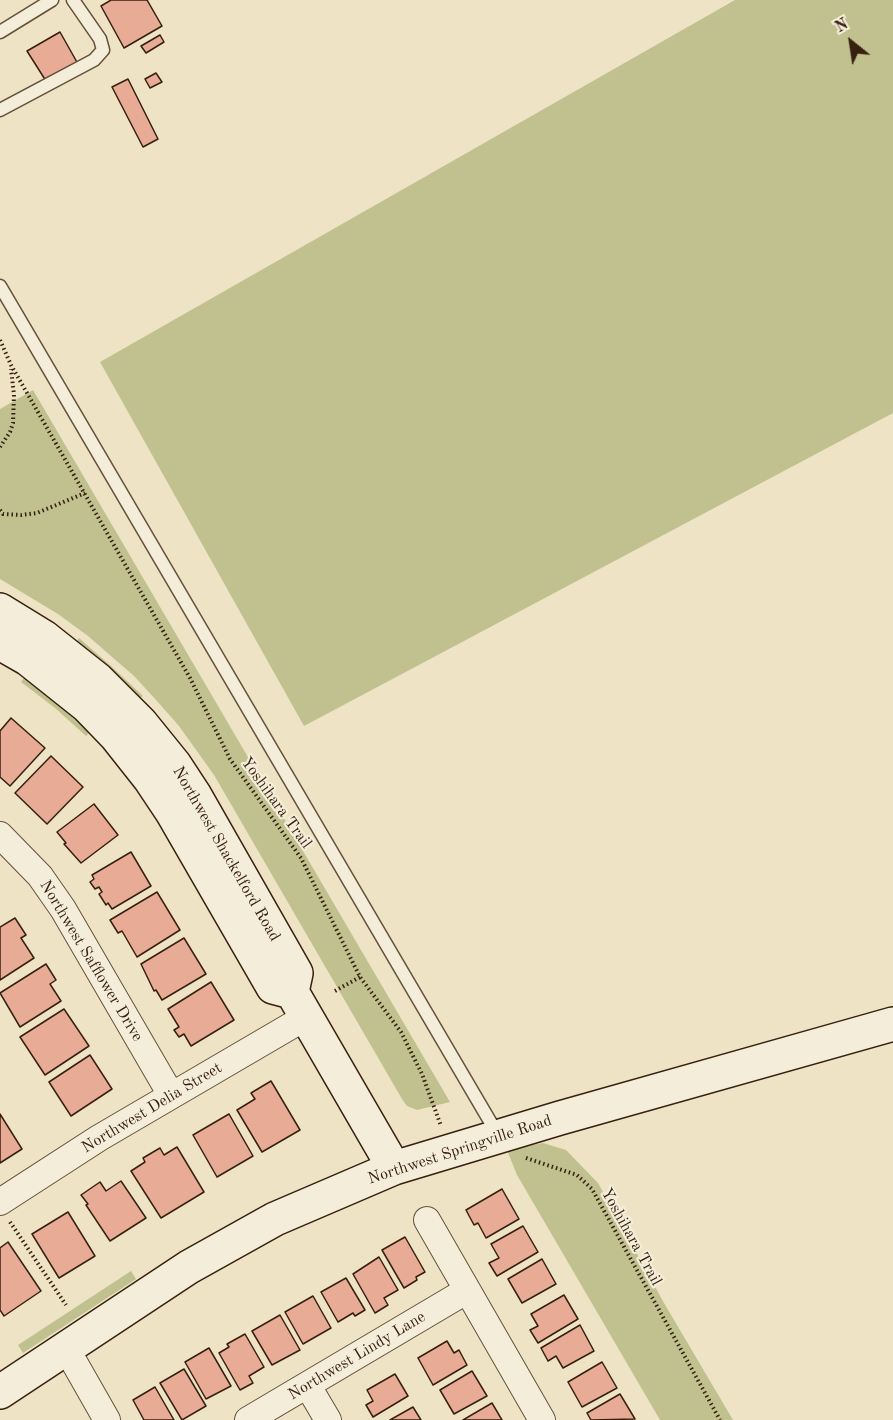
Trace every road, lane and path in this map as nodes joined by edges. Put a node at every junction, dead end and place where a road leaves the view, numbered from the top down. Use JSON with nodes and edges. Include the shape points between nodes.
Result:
{"nodes":[{"id":1,"x":52,"y":0,"type":"edge"},
{"id":2,"x":73,"y":0,"type":"edge"},
{"id":3,"x":0,"y":32,"type":"edge"},
{"id":4,"x":0,"y":110,"type":"edge"},
{"id":5,"x":0,"y":286,"type":"edge"},
{"id":6,"x":0,"y":340,"type":"edge"},
{"id":7,"x":10,"y":365,"type":"junction"},
{"id":8,"x":0,"y":447,"type":"edge"},
{"id":9,"x":85,"y":494,"type":"junction"},
{"id":10,"x":1,"y":512,"type":"edge"},
{"id":11,"x":0,"y":610,"type":"edge"},
{"id":12,"x":0,"y":643,"type":"edge"},
{"id":13,"x":0,"y":835,"type":"edge"},
{"id":14,"x":360,"y":977,"type":"junction"},
{"id":15,"x":335,"y":991,"type":"dead end"},
{"id":16,"x":299,"y":1005,"type":"junction"},
{"id":17,"x":893,"y":1024,"type":"edge"},
{"id":18,"x":171,"y":1095,"type":"junction"},
{"id":19,"x":442,"y":1128,"type":"dead end"},
{"id":20,"x":507,"y":1148,"type":"junction"},
{"id":21,"x":394,"y":1168,"type":"junction"},
{"id":22,"x":5,"y":1212,"type":"edge"},
{"id":23,"x":427,"y":1220,"type":"dead end"},
{"id":24,"x":466,"y":1291,"type":"junction"},
{"id":25,"x":66,"y":1305,"type":"dead end"},
{"id":26,"x":66,"y":1348,"type":"junction"},
{"id":27,"x":308,"y":1386,"type":"junction"},
{"id":28,"x":0,"y":1392,"type":"edge"},
{"id":29,"x":107,"y":1420,"type":"edge"},
{"id":30,"x":248,"y":1420,"type":"edge"},
{"id":31,"x":328,"y":1420,"type":"edge"},
{"id":32,"x":542,"y":1420,"type":"edge"},
{"id":33,"x":720,"y":1420,"type":"edge"}],
"edges":[{"from":1,"to":3,"type":"lane"},
{"from":2,"to":4,"type":"lane","via":[[100,39],[103,50],[94,60]]},
{"from":5,"to":20,"type":"lane"},
{"from":6,"to":7,"type":"path"},
{"from":7,"to":8,"type":"path","via":[[13,423]]},
{"from":7,"to":9,"type":"path","name":"Yoshihara Trail"},
{"from":9,"to":10,"type":"path","via":[[37,513]]},
{"from":9,"to":14,"type":"path","name":"Yoshihara Trail","via":[[190,678],[230,759],[301,858]]},
{"from":11,"to":16,"type":"street","name":"Northwest Shackelford Road","via":[[44,637],[98,679],[175,765],[296,973]]},
{"from":12,"to":16,"type":"street","name":"Northwest Shackelford Road","via":[[28,659],[87,706],[116,736],[172,812],[273,987]]},
{"from":13,"to":18,"type":"street","name":"Northwest Safflower Drive","via":[[40,876],[63,909]]},
{"from":14,"to":15,"type":"path"},
{"from":14,"to":19,"type":"path","name":"Yoshihara Trail","via":[[390,1015],[414,1056]]},
{"from":16,"to":18,"type":"street","name":"Northwest Delia Street"},
{"from":16,"to":21,"type":"street","name":"Northwest Shackelford Road"},
{"from":17,"to":20,"type":"street","name":"Northwest Springville Road"},
{"from":18,"to":22,"type":"street","name":"Northwest Delia Street","via":[[99,1138]]},
{"from":20,"to":21,"type":"street","name":"Northwest Springville Road"},
{"from":20,"to":33,"type":"path","name":"Yoshihara Trail","via":[[577,1175],[592,1190]]},
{"from":21,"to":26,"type":"street","name":"Northwest Springville Road","via":[[241,1237]]},
{"from":22,"to":25,"type":"path"},
{"from":23,"to":24,"type":"street"},
{"from":24,"to":27,"type":"street","name":"Northwest Lindy Lane"},
{"from":24,"to":32,"type":"street"},
{"from":26,"to":28,"type":"street","name":"Northwest Springville Road"},
{"from":26,"to":29,"type":"street"},
{"from":27,"to":30,"type":"street","name":"Northwest Lindy Lane"},
{"from":27,"to":31,"type":"street"}]}
